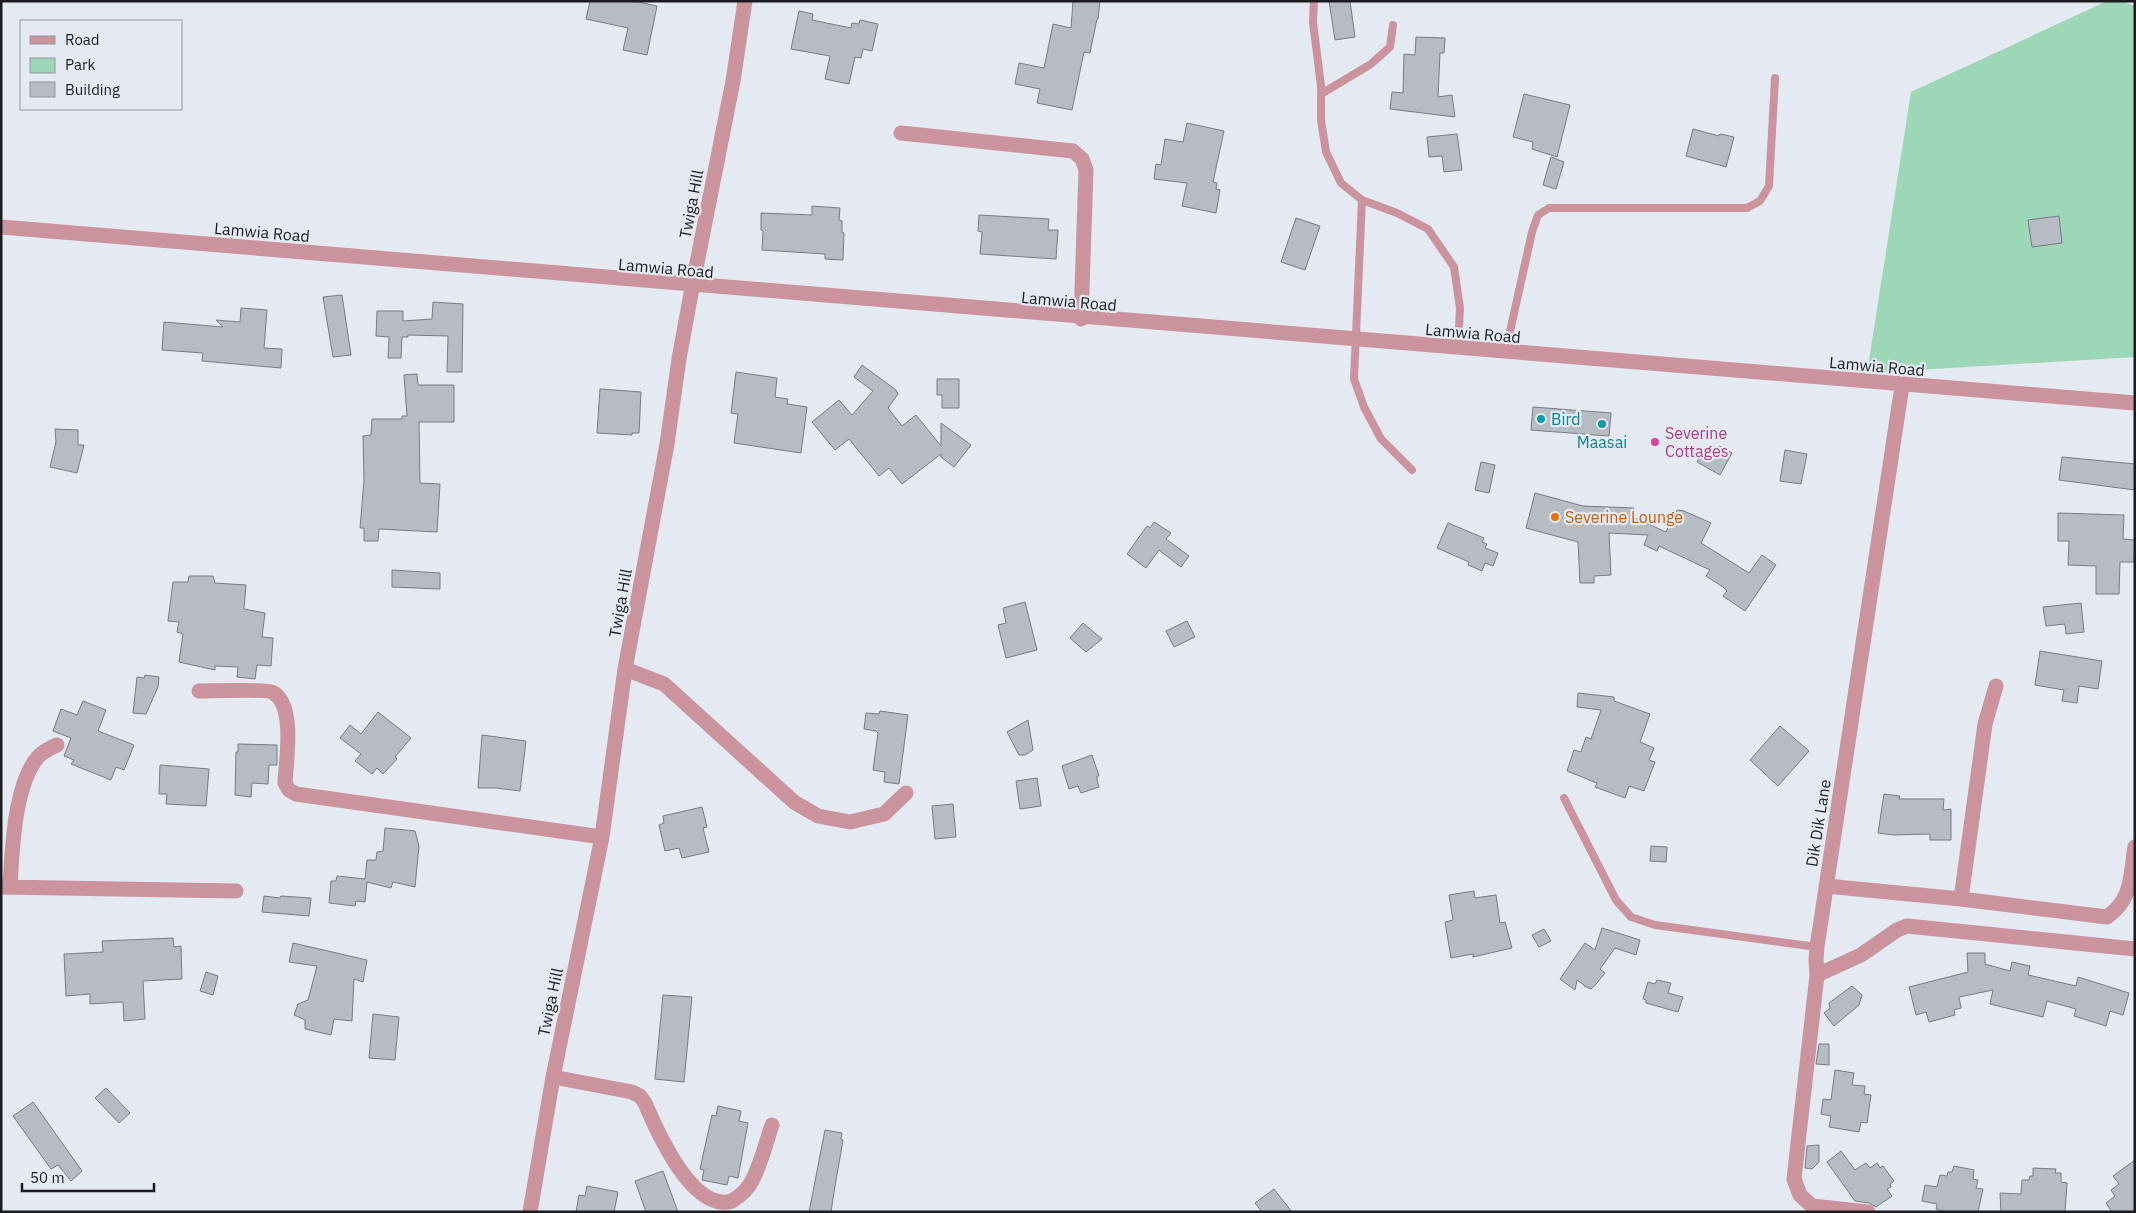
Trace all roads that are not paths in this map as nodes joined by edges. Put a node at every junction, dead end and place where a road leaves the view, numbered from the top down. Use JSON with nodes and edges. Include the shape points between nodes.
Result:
{"nodes":[{"id":1,"x":744,"y":1,"type":"edge"},
{"id":2,"x":1314,"y":1,"type":"edge"},
{"id":3,"x":1393,"y":25,"type":"dead end"},
{"id":4,"x":1775,"y":78,"type":"dead end"},
{"id":5,"x":1321,"y":94,"type":"junction"},
{"id":6,"x":901,"y":133,"type":"dead end"},
{"id":7,"x":1362,"y":200,"type":"junction"},
{"id":8,"x":1,"y":227,"type":"edge"},
{"id":9,"x":692,"y":288,"type":"junction"},
{"id":10,"x":1081,"y":319,"type":"junction"},
{"id":11,"x":1354,"y":341,"type":"junction"},
{"id":12,"x":1458,"y":350,"type":"junction"},
{"id":13,"x":1505,"y":354,"type":"junction"},
{"id":14,"x":1902,"y":386,"type":"junction"},
{"id":15,"x":2135,"y":403,"type":"edge"},
{"id":16,"x":1412,"y":470,"type":"dead end"},
{"id":17,"x":625,"y":669,"type":"junction"},
{"id":18,"x":1996,"y":686,"type":"dead end"},
{"id":19,"x":199,"y":690,"type":"dead end"},
{"id":20,"x":57,"y":745,"type":"dead end"},
{"id":21,"x":906,"y":793,"type":"dead end"},
{"id":22,"x":1564,"y":798,"type":"dead end"},
{"id":23,"x":602,"y":837,"type":"junction"},
{"id":24,"x":2135,"y":847,"type":"edge"},
{"id":25,"x":1826,"y":886,"type":"junction"},
{"id":26,"x":6,"y":887,"type":"edge"},
{"id":27,"x":236,"y":891,"type":"dead end"},
{"id":28,"x":1961,"y":899,"type":"junction"},
{"id":29,"x":1817,"y":947,"type":"junction"},
{"id":30,"x":2135,"y":949,"type":"edge"},
{"id":31,"x":1817,"y":975,"type":"junction"},
{"id":32,"x":553,"y":1077,"type":"junction"},
{"id":33,"x":772,"y":1125,"type":"dead end"},
{"id":34,"x":718,"y":1208,"type":"edge"},
{"id":35,"x":530,"y":1212,"type":"edge"},
{"id":36,"x":1868,"y":1212,"type":"edge"}],
"edges":[{"from":1,"to":9,"type":"street","name":"Twiga Hill","via":[[733,81]]},
{"from":2,"to":5,"type":"lane","via":[[1313,22]]},
{"from":3,"to":5,"type":"lane","via":[[1390,46],[1371,64]]},
{"from":4,"to":13,"type":"lane","via":[[1769,186],[1760,201],[1747,208],[1549,208],[1538,215],[1532,232]]},
{"from":5,"to":7,"type":"lane","via":[[1326,152],[1341,183]]},
{"from":6,"to":10,"type":"street","via":[[1073,151],[1082,159],[1086,170]]},
{"from":7,"to":11,"type":"lane"},
{"from":7,"to":12,"type":"lane","via":[[1428,229],[1454,267],[1460,308]]},
{"from":8,"to":9,"type":"street","name":"Lamwia Road"},
{"from":9,"to":10,"type":"street","name":"Lamwia Road"},
{"from":9,"to":17,"type":"street","name":"Twiga Hill"},
{"from":10,"to":11,"type":"street","name":"Lamwia Road"},
{"from":11,"to":12,"type":"street","name":"Lamwia Road"},
{"from":11,"to":16,"type":"lane","via":[[1354,379],[1364,407],[1381,439]]},
{"from":12,"to":13,"type":"street","name":"Lamwia Road"},
{"from":13,"to":14,"type":"street","name":"Lamwia Road"},
{"from":14,"to":15,"type":"street","name":"Lamwia Road"},
{"from":14,"to":25,"type":"street","name":"Dik Dik Lane"},
{"from":17,"to":21,"type":"street","via":[[664,684],[794,802],[818,816],[850,822],[884,814]]},
{"from":17,"to":23,"type":"street","name":"Twiga Hill"},
{"from":18,"to":28,"type":"street","via":[[1985,724]]},
{"from":19,"to":23,"type":"street","via":[[271,691],[282,700],[287,714],[285,783],[296,794]]},
{"from":20,"to":26,"type":"street","via":[[36,759],[17,805]]},
{"from":22,"to":29,"type":"lane","via":[[1616,900],[1631,917],[1655,925]]},
{"from":23,"to":32,"type":"street","name":"Twiga Hill"},
{"from":24,"to":28,"type":"street","via":[[2128,894],[2118,909],[2106,918]]},
{"from":25,"to":28,"type":"street"},
{"from":25,"to":29,"type":"street","name":"Dik Dik Lane"},
{"from":26,"to":27,"type":"street"},
{"from":29,"to":31,"type":"street","name":"Dik Dik Lane"},
{"from":30,"to":31,"type":"street","via":[[1907,926],[1861,955]]},
{"from":31,"to":36,"type":"street","name":"Dik Dik Lane","via":[[1794,1179],[1800,1195],[1812,1206]]},
{"from":32,"to":34,"type":"street","via":[[640,1096],[667,1155],[702,1200]]},
{"from":32,"to":35,"type":"street","name":"Twiga Hill"},
{"from":33,"to":34,"type":"street","via":[[752,1181],[739,1196]]}]}
